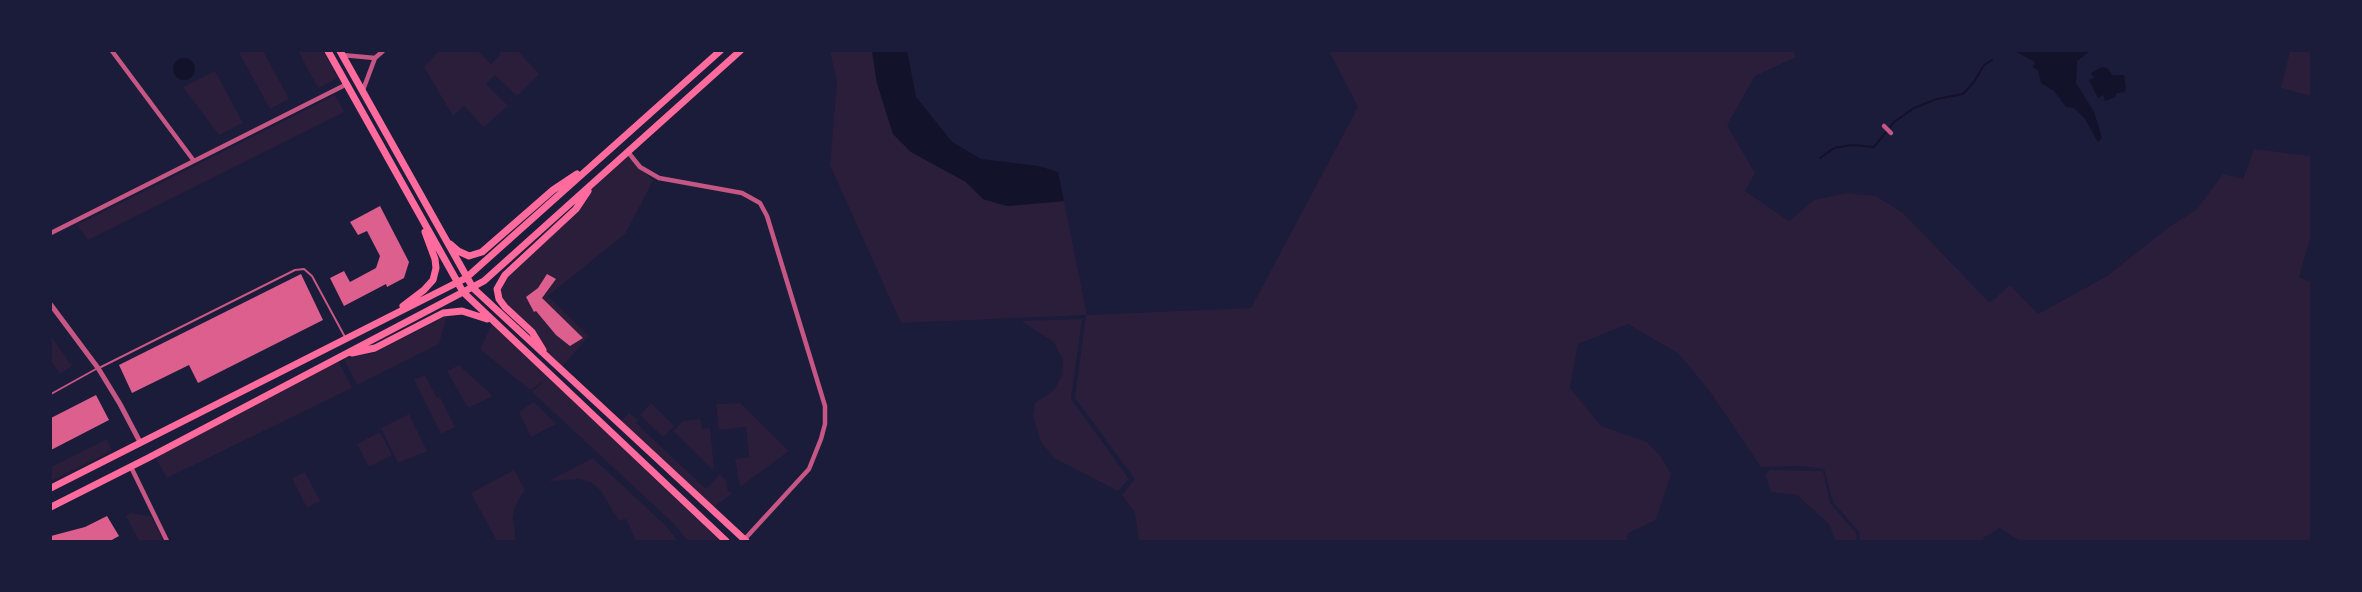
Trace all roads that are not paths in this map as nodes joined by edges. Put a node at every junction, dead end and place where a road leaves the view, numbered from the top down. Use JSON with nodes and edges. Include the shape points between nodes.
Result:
{"nodes":[{"id":1,"x":112,"y":51,"type":"edge"},
{"id":2,"x":328,"y":51,"type":"edge"},
{"id":3,"x":383,"y":51,"type":"edge"},
{"id":4,"x":720,"y":51,"type":"edge"},
{"id":5,"x":740,"y":51,"type":"edge"},
{"id":6,"x":341,"y":53,"type":"edge"},
{"id":7,"x":375,"y":58,"type":"junction"},
{"id":8,"x":347,"y":84,"type":"junction"},
{"id":9,"x":362,"y":92,"type":"junction"},
{"id":10,"x":1885,"y":126,"type":"dead end"},
{"id":11,"x":1891,"y":133,"type":"dead end"},
{"id":12,"x":628,"y":152,"type":"junction"},
{"id":13,"x":598,"y":160,"type":"junction"},
{"id":14,"x":194,"y":161,"type":"junction"},
{"id":15,"x":597,"y":179,"type":"junction"},
{"id":16,"x":417,"y":210,"type":"junction"},
{"id":17,"x":51,"y":233,"type":"edge"},
{"id":18,"x":443,"y":238,"type":"junction"},
{"id":19,"x":466,"y":278,"type":"junction"},
{"id":20,"x":458,"y":283,"type":"junction"},
{"id":21,"x":473,"y":288,"type":"junction"},
{"id":22,"x":463,"y":292,"type":"junction"},
{"id":23,"x":51,"y":305,"type":"edge"},
{"id":24,"x":389,"y":317,"type":"junction"},
{"id":25,"x":497,"y":324,"type":"junction"},
{"id":26,"x":345,"y":338,"type":"junction"},
{"id":27,"x":340,"y":356,"type":"junction"},
{"id":28,"x":549,"y":359,"type":"junction"},
{"id":29,"x":97,"y":368,"type":"junction"},
{"id":30,"x":51,"y":394,"type":"edge"},
{"id":31,"x":140,"y":442,"type":"junction"},
{"id":32,"x":131,"y":467,"type":"junction"},
{"id":33,"x":51,"y":488,"type":"edge"},
{"id":34,"x":51,"y":507,"type":"edge"},
{"id":35,"x":167,"y":541,"type":"edge"},
{"id":36,"x":726,"y":541,"type":"edge"},
{"id":37,"x":744,"y":541,"type":"edge"}],
"edges":[{"from":1,"to":14,"type":"street"},
{"from":2,"to":8,"type":"main road"},
{"from":3,"to":7,"type":"street"},
{"from":4,"to":13,"type":"main road"},
{"from":5,"to":12,"type":"main road"},
{"from":6,"to":7,"type":"street"},
{"from":6,"to":9,"type":"main road"},
{"from":7,"to":9,"type":"street"},
{"from":8,"to":14,"type":"street"},
{"from":8,"to":16,"type":"main road"},
{"from":9,"to":18,"type":"main road"},
{"from":10,"to":11,"type":"street"},
{"from":12,"to":15,"type":"main road"},
{"from":12,"to":37,"type":"street","via":[[640,167],[659,178],[742,193],[760,203],[825,406],[825,424],[809,469]]},
{"from":13,"to":18,"type":"main road","via":[[552,190],[482,252],[469,256]]},
{"from":13,"to":19,"type":"main road"},
{"from":14,"to":17,"type":"street"},
{"from":15,"to":21,"type":"main road"},
{"from":15,"to":28,"type":"main road","via":[[576,209],[505,275],[497,289],[499,299],[532,332]]},
{"from":16,"to":20,"type":"main road"},
{"from":16,"to":24,"type":"main road","via":[[436,268],[433,280]]},
{"from":18,"to":19,"type":"main road"},
{"from":19,"to":20,"type":"main road"},
{"from":19,"to":21,"type":"main road"},
{"from":20,"to":22,"type":"main road"},
{"from":20,"to":24,"type":"main road"},
{"from":21,"to":22,"type":"main road"},
{"from":21,"to":28,"type":"main road"},
{"from":22,"to":25,"type":"main road"},
{"from":22,"to":27,"type":"main road"},
{"from":23,"to":29,"type":"street"},
{"from":24,"to":26,"type":"main road"},
{"from":25,"to":27,"type":"main road","via":[[462,311],[443,313],[374,348]]},
{"from":25,"to":36,"type":"main road"},
{"from":26,"to":29,"type":"lane","via":[[312,276],[304,269],[295,270]]},
{"from":26,"to":31,"type":"main road"},
{"from":27,"to":32,"type":"main road"},
{"from":28,"to":37,"type":"main road"},
{"from":29,"to":30,"type":"lane"},
{"from":29,"to":31,"type":"street"},
{"from":31,"to":33,"type":"main road"},
{"from":32,"to":34,"type":"main road"},
{"from":32,"to":35,"type":"street"}]}
